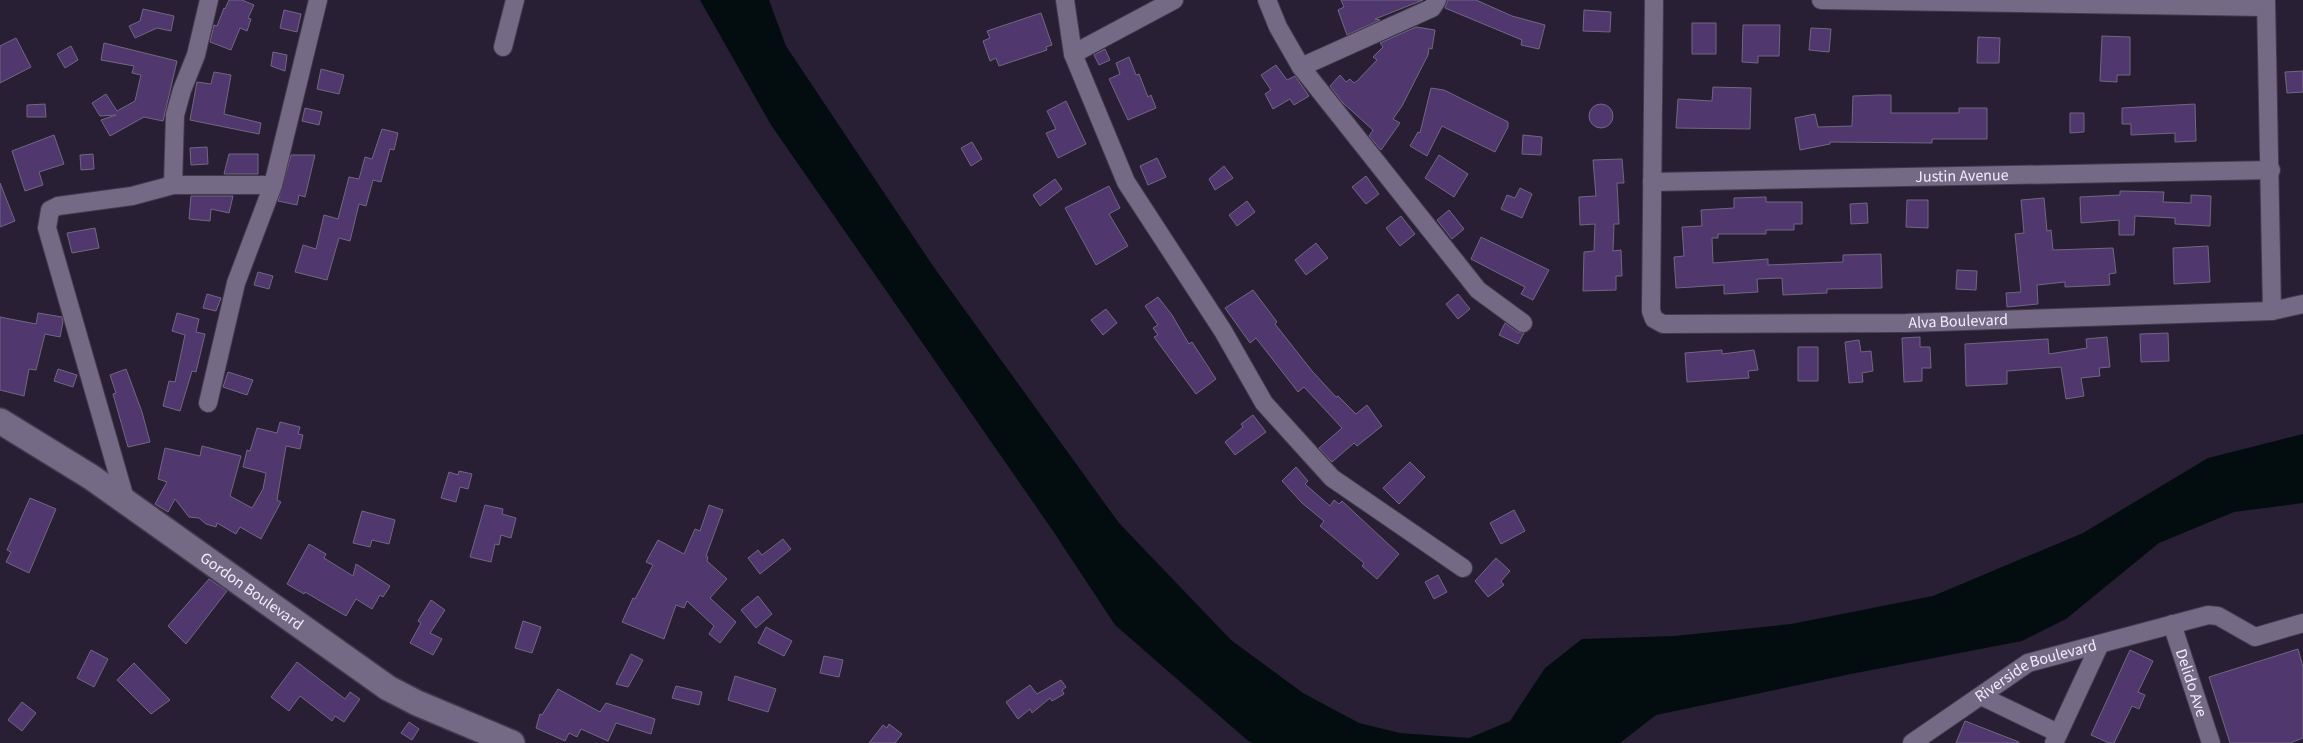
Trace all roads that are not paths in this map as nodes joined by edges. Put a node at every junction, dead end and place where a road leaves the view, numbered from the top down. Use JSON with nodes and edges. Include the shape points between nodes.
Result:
{"nodes":[{"id":1,"x":209,"y":0,"type":"edge"},
{"id":2,"x":318,"y":0,"type":"edge"},
{"id":3,"x":515,"y":0,"type":"edge"},
{"id":4,"x":1065,"y":0,"type":"edge"},
{"id":5,"x":1174,"y":0,"type":"edge"},
{"id":6,"x":1267,"y":0,"type":"edge"},
{"id":7,"x":1437,"y":0,"type":"edge"},
{"id":8,"x":1654,"y":0,"type":"edge"},
{"id":9,"x":1821,"y":0,"type":"edge"},
{"id":10,"x":2266,"y":4,"type":"edge"},
{"id":11,"x":503,"y":47,"type":"dead end"},
{"id":12,"x":1073,"y":54,"type":"junction"},
{"id":13,"x":1301,"y":67,"type":"junction"},
{"id":14,"x":2271,"y":170,"type":"junction"},
{"id":15,"x":1652,"y":182,"type":"junction"},
{"id":16,"x":174,"y":185,"type":"junction"},
{"id":17,"x":273,"y":185,"type":"junction"},
{"id":18,"x":2303,"y":304,"type":"edge"},
{"id":19,"x":2272,"y":311,"type":"junction"},
{"id":20,"x":1523,"y":323,"type":"dead end"},
{"id":21,"x":208,"y":403,"type":"dead end"},
{"id":22,"x":0,"y":422,"type":"edge"},
{"id":23,"x":126,"y":502,"type":"junction"},
{"id":24,"x":1463,"y":568,"type":"dead end"},
{"id":25,"x":2303,"y":623,"type":"edge"},
{"id":26,"x":2172,"y":624,"type":"junction"},
{"id":27,"x":2100,"y":644,"type":"junction"},
{"id":28,"x":1981,"y":696,"type":"junction"},
{"id":29,"x":2056,"y":738,"type":"edge"},
{"id":30,"x":512,"y":743,"type":"edge"},
{"id":31,"x":1912,"y":743,"type":"edge"},
{"id":32,"x":2211,"y":743,"type":"edge"}],
"edges":[{"from":1,"to":16,"type":"street","via":[[196,54],[175,116]]},
{"from":2,"to":17,"type":"street"},
{"from":3,"to":11,"type":"street"},
{"from":4,"to":12,"type":"street"},
{"from":5,"to":12,"type":"street"},
{"from":6,"to":13,"type":"street"},
{"from":7,"to":13,"type":"street","via":[[1432,8]]},
{"from":8,"to":15,"type":"street","name":"Alva Boulevard"},
{"from":9,"to":10,"type":"street"},
{"from":10,"to":14,"type":"street"},
{"from":12,"to":24,"type":"street","via":[[1126,182],[1223,331],[1264,403],[1332,478]]},
{"from":13,"to":20,"type":"street","via":[[1478,290]]},
{"from":14,"to":15,"type":"street","name":"Justin Avenue"},
{"from":14,"to":19,"type":"street"},
{"from":15,"to":19,"type":"street","name":"Alva Boulevard","via":[[1650,311],[1662,324],[1906,323]]},
{"from":16,"to":17,"type":"street"},
{"from":16,"to":23,"type":"street","via":[[132,196],[58,206],[50,210],[48,217],[47,228]]},
{"from":17,"to":21,"type":"street","via":[[236,283]]},
{"from":18,"to":19,"type":"street","name":"Alva Boulevard"},
{"from":22,"to":23,"type":"street","name":"Gordon Boulevard"},
{"from":23,"to":30,"type":"street","name":"Gordon Boulevard","via":[[388,688]]},
{"from":25,"to":26,"type":"street","name":"Riverside Boulevard","via":[[2255,636],[2208,614]]},
{"from":26,"to":27,"type":"street","name":"Riverside Boulevard"},
{"from":26,"to":32,"type":"street","name":"Delido Ave"},
{"from":27,"to":28,"type":"street","name":"Riverside Boulevard","via":[[2028,663]]},
{"from":27,"to":29,"type":"street"},
{"from":28,"to":29,"type":"street"},
{"from":28,"to":31,"type":"street","name":"Riverside Boulevard"}]}
